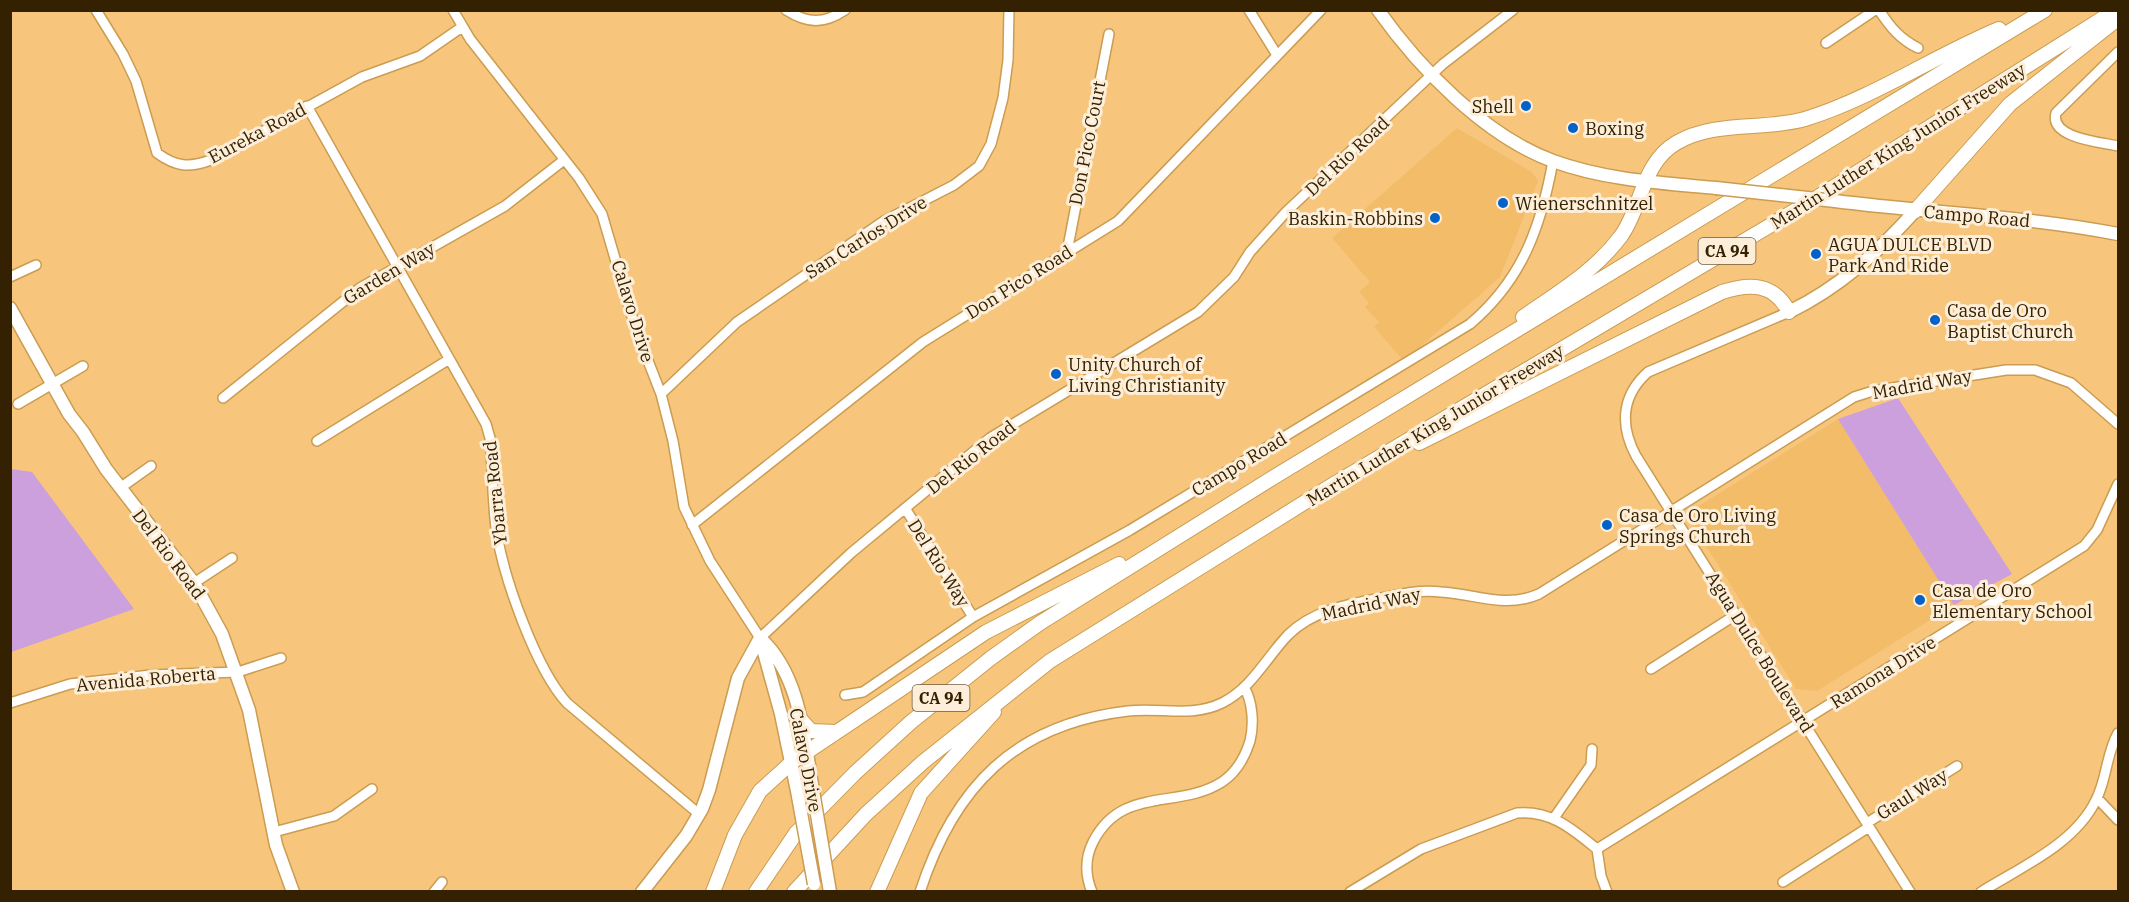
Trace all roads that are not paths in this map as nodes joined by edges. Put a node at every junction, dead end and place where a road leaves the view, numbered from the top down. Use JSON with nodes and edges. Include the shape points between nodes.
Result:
{"nodes":[{"id":1,"x":96,"y":10,"type":"edge"},
{"id":2,"x":453,"y":10,"type":"edge"},
{"id":3,"x":786,"y":10,"type":"edge"},
{"id":4,"x":845,"y":10,"type":"edge"},
{"id":5,"x":1009,"y":10,"type":"edge"},
{"id":6,"x":1249,"y":10,"type":"edge"},
{"id":7,"x":1321,"y":10,"type":"edge"},
{"id":8,"x":1378,"y":10,"type":"edge"},
{"id":9,"x":1513,"y":10,"type":"edge"},
{"id":10,"x":1877,"y":10,"type":"edge"},
{"id":11,"x":2045,"y":10,"type":"edge"},
{"id":12,"x":2116,"y":10,"type":"edge"},
{"id":13,"x":2118,"y":18,"type":"edge"},
{"id":14,"x":2030,"y":20,"type":"junction"},
{"id":15,"x":462,"y":27,"type":"junction"},
{"id":16,"x":1109,"y":34,"type":"dead end"},
{"id":17,"x":1826,"y":43,"type":"dead end"},
{"id":18,"x":1918,"y":48,"type":"dead end"},
{"id":19,"x":2118,"y":52,"type":"edge"},
{"id":20,"x":1277,"y":56,"type":"junction"},
{"id":21,"x":1433,"y":74,"type":"junction"},
{"id":22,"x":307,"y":106,"type":"junction"},
{"id":23,"x":2118,"y":146,"type":"edge"},
{"id":24,"x":564,"y":160,"type":"junction"},
{"id":25,"x":1553,"y":161,"type":"junction"},
{"id":26,"x":1644,"y":182,"type":"junction"},
{"id":27,"x":1915,"y":211,"type":"junction"},
{"id":28,"x":2118,"y":234,"type":"edge"},
{"id":29,"x":1067,"y":252,"type":"junction"},
{"id":30,"x":36,"y":265,"type":"dead end"},
{"id":31,"x":395,"y":266,"type":"junction"},
{"id":32,"x":10,"y":278,"type":"edge"},
{"id":33,"x":10,"y":308,"type":"edge"},
{"id":34,"x":1789,"y":312,"type":"junction"},
{"id":35,"x":448,"y":360,"type":"junction"},
{"id":36,"x":83,"y":366,"type":"dead end"},
{"id":37,"x":51,"y":385,"type":"junction"},
{"id":38,"x":661,"y":394,"type":"junction"},
{"id":39,"x":224,"y":398,"type":"dead end"},
{"id":40,"x":18,"y":404,"type":"dead end"},
{"id":41,"x":2118,"y":424,"type":"edge"},
{"id":42,"x":1354,"y":428,"type":"junction"},
{"id":43,"x":316,"y":441,"type":"dead end"},
{"id":44,"x":151,"y":466,"type":"dead end"},
{"id":45,"x":1334,"y":484,"type":"junction"},
{"id":46,"x":2118,"y":484,"type":"edge"},
{"id":47,"x":120,"y":488,"type":"junction"},
{"id":48,"x":905,"y":508,"type":"junction"},
{"id":49,"x":1672,"y":513,"type":"junction"},
{"id":50,"x":692,"y":525,"type":"junction"},
{"id":51,"x":1163,"y":545,"type":"junction"},
{"id":52,"x":232,"y":558,"type":"dead end"},
{"id":53,"x":194,"y":583,"type":"junction"},
{"id":54,"x":1737,"y":614,"type":"junction"},
{"id":55,"x":973,"y":617,"type":"junction"},
{"id":56,"x":760,"y":638,"type":"junction"},
{"id":57,"x":281,"y":657,"type":"dead end"},
{"id":58,"x":1650,"y":669,"type":"dead end"},
{"id":59,"x":238,"y":672,"type":"junction"},
{"id":60,"x":1033,"y":672,"type":"junction"},
{"id":61,"x":1244,"y":687,"type":"junction"},
{"id":62,"x":845,"y":695,"type":"dead end"},
{"id":63,"x":10,"y":704,"type":"edge"},
{"id":64,"x":801,"y":720,"type":"junction"},
{"id":65,"x":1803,"y":722,"type":"junction"},
{"id":66,"x":838,"y":732,"type":"junction"},
{"id":67,"x":2118,"y":734,"type":"edge"},
{"id":68,"x":1592,"y":749,"type":"dead end"},
{"id":69,"x":807,"y":753,"type":"junction"},
{"id":70,"x":792,"y":762,"type":"junction"},
{"id":71,"x":1958,"y":766,"type":"dead end"},
{"id":72,"x":372,"y":789,"type":"dead end"},
{"id":73,"x":2097,"y":798,"type":"junction"},
{"id":74,"x":699,"y":814,"type":"junction"},
{"id":75,"x":1554,"y":818,"type":"junction"},
{"id":76,"x":2118,"y":820,"type":"edge"},
{"id":77,"x":1868,"y":825,"type":"junction"},
{"id":78,"x":274,"y":832,"type":"junction"},
{"id":79,"x":1597,"y":849,"type":"junction"},
{"id":80,"x":442,"y":882,"type":"dead end"},
{"id":81,"x":1783,"y":882,"type":"dead end"},
{"id":82,"x":1355,"y":890,"type":"edge"},
{"id":83,"x":293,"y":891,"type":"edge"},
{"id":84,"x":434,"y":891,"type":"edge"},
{"id":85,"x":642,"y":891,"type":"edge"},
{"id":86,"x":713,"y":891,"type":"edge"},
{"id":87,"x":756,"y":891,"type":"edge"},
{"id":88,"x":794,"y":891,"type":"edge"},
{"id":89,"x":816,"y":891,"type":"edge"},
{"id":90,"x":830,"y":891,"type":"edge"},
{"id":91,"x":878,"y":891,"type":"edge"},
{"id":92,"x":920,"y":891,"type":"edge"},
{"id":93,"x":1092,"y":891,"type":"edge"},
{"id":94,"x":1607,"y":891,"type":"edge"},
{"id":95,"x":1910,"y":891,"type":"edge"},
{"id":96,"x":1981,"y":891,"type":"edge"}],
"edges":[{"from":1,"to":22,"type":"street","name":"Eureka Road","via":[[136,81],[157,153],[170,163],[191,165],[211,160]]},
{"from":2,"to":15,"type":"street","name":"Calavo Drive"},
{"from":3,"to":4,"type":"street","via":[[814,22]]},
{"from":5,"to":38,"type":"street","name":"San Carlos Drive","via":[[1003,98],[991,144],[979,166],[954,185],[884,221],[737,322]]},
{"from":6,"to":20,"type":"street"},
{"from":7,"to":20,"type":"street","name":"Don Pico Road"},
{"from":8,"to":21,"type":"main road","name":"Campo Road"},
{"from":9,"to":21,"type":"street","name":"Del Rio Road"},
{"from":10,"to":17,"type":"street"},
{"from":10,"to":18,"type":"street","via":[[1904,42]]},
{"from":11,"to":14,"type":"highway","name":"Martin Luther King Junior Freeway","number":"CA 94"},
{"from":12,"to":45,"type":"highway","name":"Martin Luther King Junior Freeway","number":"CA 94","via":[[1818,196]]},
{"from":13,"to":27,"type":"highway","via":[[2010,104]]},
{"from":14,"to":26,"type":"highway","via":[[1998,30],[1839,107],[1777,125],[1735,126],[1692,136],[1665,152]]},
{"from":14,"to":42,"type":"highway","name":"Martin Luther King Junior Freeway","number":"CA 94"},
{"from":15,"to":22,"type":"street","name":"Eureka Road","via":[[420,56],[362,77]]},
{"from":15,"to":24,"type":"street","name":"Calavo Drive"},
{"from":16,"to":29,"type":"street","name":"Don Pico Court"},
{"from":19,"to":23,"type":"street","via":[[2056,113],[2055,124],[2061,131]]},
{"from":20,"to":29,"type":"street","name":"Don Pico Road","via":[[1118,221]]},
{"from":21,"to":25,"type":"main road","name":"Campo Road","via":[[1505,138]]},
{"from":21,"to":48,"type":"street","name":"Del Rio Road","via":[[1286,212],[1250,252],[1234,277],[1198,312],[1000,431]]},
{"from":22,"to":31,"type":"street","name":"Ybarra Road"},
{"from":24,"to":31,"type":"street","name":"Garden Way","via":[[505,206]]},
{"from":24,"to":38,"type":"street","name":"Calavo Drive","via":[[602,214],[636,330]]},
{"from":25,"to":26,"type":"main road","name":"Campo Road"},
{"from":25,"to":55,"type":"street","name":"Campo Road","via":[[1527,251],[1513,279],[1470,324],[1130,531]]},
{"from":26,"to":27,"type":"main road","name":"Campo Road","bridge":true},
{"from":26,"to":42,"type":"highway","via":[[1623,234],[1596,266]]},
{"from":27,"to":28,"type":"main road","name":"Campo Road","via":[[2032,220]]},
{"from":27,"to":34,"type":"main road","name":"Agua Dulce Boulevard","via":[[1862,266]]},
{"from":29,"to":50,"type":"street","name":"Don Pico Road","via":[[915,348]]},
{"from":30,"to":32,"type":"street"},
{"from":31,"to":35,"type":"street","name":"Ybarra Road"},
{"from":31,"to":39,"type":"street","name":"Garden Way","via":[[332,308]]},
{"from":33,"to":37,"type":"main road","name":"Del Rio Road"},
{"from":34,"to":45,"type":"highway","via":[[1777,294],[1767,288],[1750,286],[1722,292]]},
{"from":34,"to":49,"type":"street","name":"Agua Dulce Boulevard","via":[[1656,368],[1631,392],[1624,419],[1629,441]]},
{"from":35,"to":43,"type":"street"},
{"from":35,"to":74,"type":"street","name":"Ybarra Road","via":[[486,424],[497,537],[542,668],[567,703]]},
{"from":36,"to":37,"type":"street"},
{"from":37,"to":40,"type":"street"},
{"from":37,"to":47,"type":"main road","name":"Del Rio Road"},
{"from":38,"to":50,"type":"street","name":"Calavo Drive","via":[[684,507]]},
{"from":41,"to":49,"type":"street","name":"Madrid Way","via":[[2071,382],[2035,370],[2006,370],[1873,391],[1838,405]]},
{"from":42,"to":51,"type":"highway","name":"Martin Luther King Junior Freeway","number":"CA 94"},
{"from":44,"to":47,"type":"street"},
{"from":45,"to":60,"type":"highway","name":"Martin Luther King Junior Freeway","number":"CA 94"},
{"from":46,"to":65,"type":"street","name":"Ramona Drive","via":[[2097,530],[2084,546]]},
{"from":47,"to":53,"type":"main road","name":"Del Rio Road"},
{"from":48,"to":55,"type":"street","name":"Del Rio Way"},
{"from":48,"to":56,"type":"street","name":"Del Rio Road","via":[[850,553]]},
{"from":49,"to":54,"type":"street","name":"Agua Dulce Boulevard"},
{"from":49,"to":61,"type":"street","name":"Madrid Way","via":[[1529,598],[1504,602],[1420,591],[1319,614],[1288,635]]},
{"from":50,"to":56,"type":"street","name":"Calavo Drive","via":[[710,561]]},
{"from":51,"to":66,"type":"highway","via":[[1001,623]]},
{"from":51,"to":87,"type":"highway","name":"Martin Luther King Junior Freeway","number":"CA 94","via":[[991,658],[911,722],[796,833]]},
{"from":52,"to":53,"type":"street"},
{"from":53,"to":59,"type":"main road","name":"Del Rio Road"},
{"from":54,"to":58,"type":"street"},
{"from":54,"to":65,"type":"street","name":"Agua Dulce Boulevard"},
{"from":55,"to":62,"type":"street","name":"Campo Road","via":[[863,692]]},
{"from":56,"to":64,"type":"main road","name":"Calavo Drive","via":[[773,650],[783,668]]},
{"from":56,"to":70,"type":"main road","name":"Calavo Drive"},
{"from":56,"to":74,"type":"main road","name":"Del Rio Road","via":[[738,678],[710,790]]},
{"from":57,"to":59,"type":"street","name":"Avenida Roberta"},
{"from":59,"to":63,"type":"street","name":"Avenida Roberta","via":[[95,680],[47,690]]},
{"from":59,"to":78,"type":"main road","name":"Del Rio Road","via":[[254,729]]},
{"from":60,"to":88,"type":"highway","name":"Martin Luther King Junior Freeway","number":"CA 94","via":[[866,814]]},
{"from":60,"to":91,"type":"highway","via":[[964,742],[921,793]]},
{"from":61,"to":92,"type":"street","name":"Madrid Way","via":[[1221,703],[1203,709],[1129,711],[1056,730],[1016,750],[990,770],[958,806]]},
{"from":61,"to":93,"type":"street","via":[[1249,695],[1252,732],[1238,766],[1214,786],[1141,802],[1111,818],[1088,855],[1087,876]]},
{"from":64,"to":66,"type":"highway","via":[[811,731]]},
{"from":64,"to":69,"type":"main road","name":"Calavo Drive"},
{"from":65,"to":77,"type":"street","name":"Agua Dulce Boulevard"},
{"from":65,"to":79,"type":"street","name":"Ramona Drive"},
{"from":66,"to":69,"type":"highway"},
{"from":67,"to":73,"type":"street"},
{"from":68,"to":75,"type":"street","via":[[1591,765]]},
{"from":69,"to":70,"type":"highway"},
{"from":69,"to":90,"type":"main road","name":"Calavo Drive","bridge":true},
{"from":70,"to":86,"type":"highway","via":[[760,791],[735,835]]},
{"from":70,"to":89,"type":"main road","name":"Calavo Drive","bridge":true},
{"from":71,"to":77,"type":"street","name":"Gaul Way"},
{"from":72,"to":78,"type":"street","via":[[334,816]]},
{"from":73,"to":76,"type":"street"},
{"from":73,"to":96,"type":"street","via":[[2068,837]]},
{"from":74,"to":85,"type":"main road","name":"Del Rio Road"},
{"from":75,"to":79,"type":"street"},
{"from":75,"to":82,"type":"street","via":[[1517,813],[1421,849]]},
{"from":77,"to":81,"type":"street","name":"Gaul Way"},
{"from":77,"to":95,"type":"street","name":"Agua Dulce Boulevard"},
{"from":78,"to":83,"type":"main road","name":"Del Rio Road","via":[[279,858]]},
{"from":79,"to":94,"type":"street"},
{"from":80,"to":84,"type":"street"}]}
